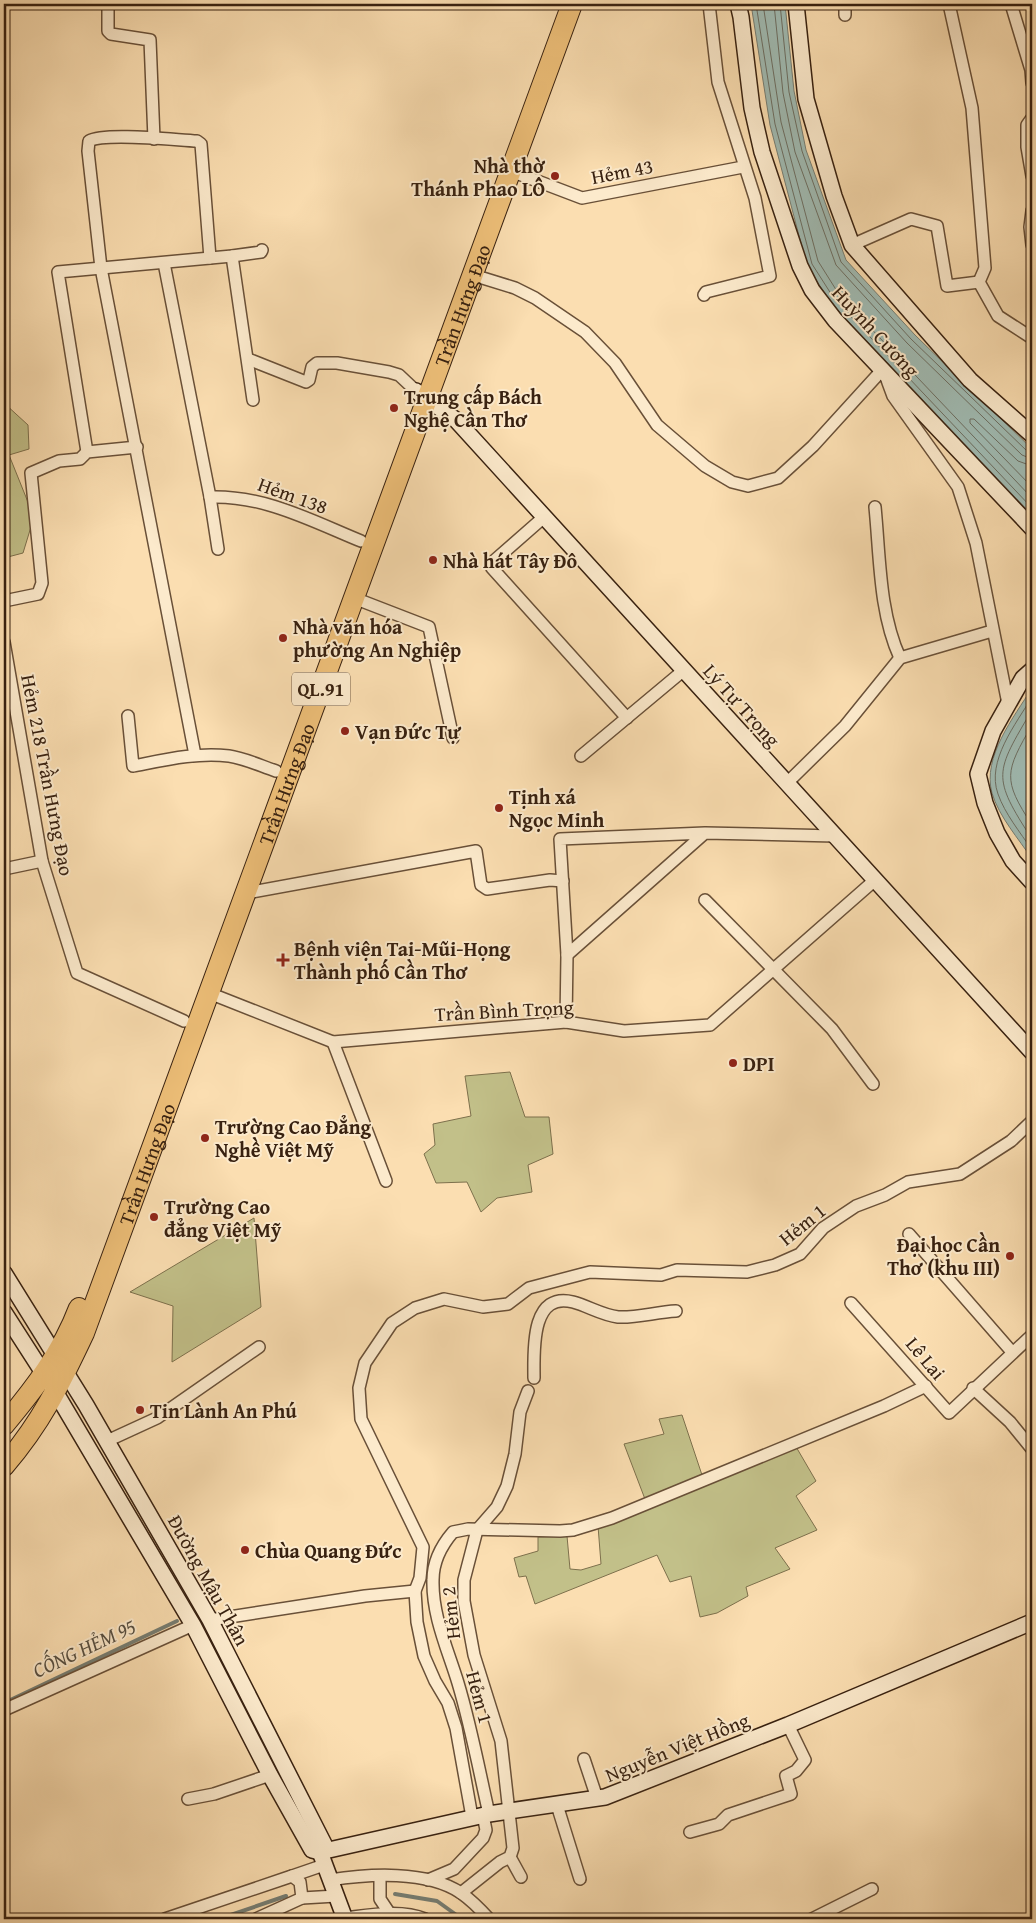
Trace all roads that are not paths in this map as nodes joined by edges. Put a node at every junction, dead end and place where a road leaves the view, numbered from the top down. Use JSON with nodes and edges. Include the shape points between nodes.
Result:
{"nodes":[{"id":1,"x":108,"y":4,"type":"edge"},
{"id":2,"x":558,"y":4,"type":"edge"},
{"id":3,"x":572,"y":4,"type":"edge"},
{"id":4,"x":709,"y":4,"type":"edge"},
{"id":5,"x":738,"y":4,"type":"edge"},
{"id":6,"x":796,"y":4,"type":"edge"},
{"id":7,"x":949,"y":4,"type":"edge"},
{"id":8,"x":1011,"y":4,"type":"edge"},
{"id":9,"x":1032,"y":83,"type":"edge"},
{"id":10,"x":1032,"y":118,"type":"edge"},
{"id":11,"x":154,"y":139,"type":"junction"},
{"id":12,"x":743,"y":167,"type":"junction"},
{"id":13,"x":511,"y":171,"type":"junction"},
{"id":14,"x":1032,"y":176,"type":"edge"},
{"id":15,"x":1032,"y":211,"type":"edge"},
{"id":16,"x":852,"y":245,"type":"junction"},
{"id":17,"x":1032,"y":245,"type":"edge"},
{"id":18,"x":262,"y":250,"type":"dead end"},
{"id":19,"x":232,"y":256,"type":"junction"},
{"id":20,"x":210,"y":258,"type":"junction"},
{"id":21,"x":164,"y":263,"type":"junction"},
{"id":22,"x":101,"y":268,"type":"junction"},
{"id":23,"x":473,"y":275,"type":"junction"},
{"id":24,"x":978,"y":282,"type":"junction"},
{"id":25,"x":704,"y":295,"type":"dead end"},
{"id":26,"x":1032,"y":338,"type":"edge"},
{"id":27,"x":248,"y":359,"type":"junction"},
{"id":28,"x":883,"y":369,"type":"junction"},
{"id":29,"x":422,"y":395,"type":"junction"},
{"id":30,"x":253,"y":400,"type":"dead end"},
{"id":31,"x":1032,"y":435,"type":"edge"},
{"id":32,"x":137,"y":447,"type":"junction"},
{"id":33,"x":87,"y":452,"type":"junction"},
{"id":34,"x":210,"y":497,"type":"junction"},
{"id":35,"x":875,"y":507,"type":"dead end"},
{"id":36,"x":544,"y":517,"type":"junction"},
{"id":37,"x":1032,"y":528,"type":"edge"},
{"id":38,"x":361,"y":542,"type":"junction"},
{"id":39,"x":218,"y":549,"type":"dead end"},
{"id":40,"x":354,"y":598,"type":"junction"},
{"id":41,"x":4,"y":601,"type":"edge"},
{"id":42,"x":992,"y":632,"type":"junction"},
{"id":43,"x":4,"y":642,"type":"edge"},
{"id":44,"x":900,"y":658,"type":"junction"},
{"id":45,"x":684,"y":670,"type":"junction"},
{"id":46,"x":1032,"y":670,"type":"edge"},
{"id":47,"x":1008,"y":704,"type":"junction"},
{"id":48,"x":128,"y":716,"type":"dead end"},
{"id":49,"x":627,"y":718,"type":"junction"},
{"id":50,"x":453,"y":738,"type":"dead end"},
{"id":51,"x":195,"y":755,"type":"junction"},
{"id":52,"x":581,"y":756,"type":"dead end"},
{"id":53,"x":276,"y":771,"type":"junction"},
{"id":54,"x":786,"y":783,"type":"junction"},
{"id":55,"x":705,"y":833,"type":"junction"},
{"id":56,"x":835,"y":836,"type":"junction"},
{"id":57,"x":42,"y":861,"type":"junction"},
{"id":58,"x":4,"y":869,"type":"edge"},
{"id":59,"x":875,"y":880,"type":"junction"},
{"id":60,"x":563,"y":881,"type":"junction"},
{"id":61,"x":1032,"y":882,"type":"edge"},
{"id":62,"x":246,"y":892,"type":"junction"},
{"id":63,"x":705,"y":900,"type":"dead end"},
{"id":64,"x":567,"y":955,"type":"junction"},
{"id":65,"x":773,"y":970,"type":"junction"},
{"id":66,"x":209,"y":993,"type":"junction"},
{"id":67,"x":184,"y":1021,"type":"junction"},
{"id":68,"x":566,"y":1022,"type":"junction"},
{"id":69,"x":333,"y":1042,"type":"junction"},
{"id":70,"x":1032,"y":1052,"type":"edge"},
{"id":71,"x":873,"y":1084,"type":"dead end"},
{"id":72,"x":1032,"y":1121,"type":"edge"},
{"id":73,"x":386,"y":1181,"type":"dead end"},
{"id":74,"x":909,"y":1234,"type":"dead end"},
{"id":75,"x":4,"y":1273,"type":"edge"},
{"id":76,"x":851,"y":1303,"type":"dead end"},
{"id":77,"x":676,"y":1311,"type":"dead end"},
{"id":78,"x":4,"y":1312,"type":"edge"},
{"id":79,"x":1032,"y":1335,"type":"edge"},
{"id":80,"x":259,"y":1347,"type":"dead end"},
{"id":81,"x":1012,"y":1352,"type":"junction"},
{"id":82,"x":60,"y":1365,"type":"junction"},
{"id":83,"x":44,"y":1375,"type":"junction"},
{"id":84,"x":534,"y":1378,"type":"dead end"},
{"id":85,"x":926,"y":1386,"type":"junction"},
{"id":86,"x":973,"y":1388,"type":"junction"},
{"id":87,"x":528,"y":1391,"type":"dead end"},
{"id":88,"x":56,"y":1393,"type":"junction"},
{"id":89,"x":4,"y":1426,"type":"edge"},
{"id":90,"x":107,"y":1441,"type":"junction"},
{"id":91,"x":1032,"y":1449,"type":"edge"},
{"id":92,"x":4,"y":1466,"type":"edge"},
{"id":93,"x":477,"y":1530,"type":"junction"},
{"id":94,"x":415,"y":1591,"type":"junction"},
{"id":95,"x":210,"y":1620,"type":"junction"},
{"id":96,"x":1032,"y":1622,"type":"edge"},
{"id":97,"x":193,"y":1625,"type":"junction"},
{"id":98,"x":4,"y":1710,"type":"edge"},
{"id":99,"x":788,"y":1725,"type":"junction"},
{"id":100,"x":584,"y":1759,"type":"dead end"},
{"id":101,"x":270,"y":1775,"type":"junction"},
{"id":102,"x":597,"y":1798,"type":"junction"},
{"id":103,"x":188,"y":1799,"type":"dead end"},
{"id":104,"x":557,"y":1805,"type":"junction"},
{"id":105,"x":510,"y":1811,"type":"junction"},
{"id":106,"x":481,"y":1815,"type":"junction"},
{"id":107,"x":690,"y":1832,"type":"dead end"},
{"id":108,"x":319,"y":1856,"type":"junction"},
{"id":109,"x":510,"y":1857,"type":"junction"},
{"id":110,"x":292,"y":1876,"type":"junction"},
{"id":111,"x":380,"y":1876,"type":"junction"},
{"id":112,"x":521,"y":1877,"type":"dead end"},
{"id":113,"x":580,"y":1879,"type":"dead end"},
{"id":114,"x":330,"y":1880,"type":"junction"},
{"id":115,"x":428,"y":1880,"type":"junction"},
{"id":116,"x":872,"y":1889,"type":"dead end"},
{"id":117,"x":461,"y":1893,"type":"junction"},
{"id":118,"x":336,"y":1896,"type":"junction"},
{"id":119,"x":302,"y":1898,"type":"junction"},
{"id":120,"x":390,"y":1914,"type":"junction"},
{"id":121,"x":165,"y":1919,"type":"edge"},
{"id":122,"x":256,"y":1919,"type":"edge"},
{"id":123,"x":344,"y":1919,"type":"edge"},
{"id":124,"x":425,"y":1919,"type":"edge"},
{"id":125,"x":489,"y":1919,"type":"edge"},
{"id":126,"x":812,"y":1919,"type":"edge"}],
"edges":[{"from":1,"to":11,"type":"street","via":[[107,28],[111,34],[150,40]]},
{"from":2,"to":29,"type":"highway","name":"Trần Hưng Đạo","number":"QL.91"},
{"from":3,"to":13,"type":"highway","name":"Trần Hưng Đạo","number":"QL.91"},
{"from":4,"to":12,"type":"street","via":[[718,82]]},
{"from":5,"to":28,"type":"street","name":"Huỳnh Cương","via":[[752,108],[762,152],[800,266],[812,290],[835,320]]},
{"from":6,"to":16,"type":"street","name":"Huỳnh Cương","via":[[806,99]]},
{"from":7,"to":24,"type":"street","via":[[972,108],[985,268]]},
{"from":8,"to":9,"type":"street"},
{"from":10,"to":14,"type":"street","via":[[1027,125]]},
{"from":11,"to":20,"type":"street","via":[[196,141],[200,144]]},
{"from":11,"to":22,"type":"street","via":[[99,138],[89,141]]},
{"from":12,"to":13,"type":"street","name":"Hẻm 43","via":[[582,198]]},
{"from":12,"to":25,"type":"street","via":[[755,198],[770,276]]},
{"from":13,"to":23,"type":"highway","name":"Trần Hưng Đạo","number":"QL.91"},
{"from":15,"to":17,"type":"street"},
{"from":16,"to":24,"type":"street","via":[[911,219],[937,226],[946,286]]},
{"from":16,"to":31,"type":"street","name":"Huỳnh Cương","via":[[970,380]]},
{"from":18,"to":19,"type":"street"},
{"from":19,"to":20,"type":"street"},
{"from":19,"to":27,"type":"street"},
{"from":20,"to":21,"type":"street"},
{"from":21,"to":22,"type":"street"},
{"from":21,"to":34,"type":"street"},
{"from":22,"to":32,"type":"street"},
{"from":22,"to":33,"type":"street","via":[[58,272]]},
{"from":23,"to":28,"type":"street","via":[[535,298],[585,332],[615,363],[657,425],[705,466],[732,482],[748,486],[778,478],[813,446]]},
{"from":23,"to":29,"type":"highway","name":"Trần Hưng Đạo","number":"QL.91"},
{"from":24,"to":26,"type":"street","via":[[998,316]]},
{"from":27,"to":29,"type":"street","via":[[306,382],[317,363],[365,367],[399,375]]},
{"from":27,"to":30,"type":"street"},
{"from":28,"to":37,"type":"street","name":"Huỳnh Cương"},
{"from":28,"to":42,"type":"street","via":[[893,396],[958,487],[978,552]]},
{"from":29,"to":36,"type":"street","name":"Lý Tự Trọng","via":[[456,420]]},
{"from":29,"to":38,"type":"highway","name":"Trần Hưng Đạo","number":"QL.91"},
{"from":29,"to":40,"type":"highway","name":"Trần Hưng Đạo","number":"QL.91"},
{"from":32,"to":33,"type":"street"},
{"from":32,"to":51,"type":"street"},
{"from":33,"to":41,"type":"street","via":[[80,459],[59,461],[31,473],[42,583],[38,594]]},
{"from":34,"to":38,"type":"street","name":"Hẻm 138","via":[[252,499]]},
{"from":34,"to":39,"type":"street"},
{"from":35,"to":44,"type":"street","via":[[886,618]]},
{"from":36,"to":45,"type":"street","name":"Lý Tự Trọng"},
{"from":36,"to":49,"type":"street","via":[[495,560],[492,568]]},
{"from":38,"to":53,"type":"highway","name":"Trần Hưng Đạo","number":"QL.91"},
{"from":40,"to":50,"type":"street","via":[[429,627]]},
{"from":40,"to":62,"type":"highway","name":"Trần Hưng Đạo","number":"QL.91"},
{"from":42,"to":44,"type":"street"},
{"from":42,"to":47,"type":"street"},
{"from":43,"to":57,"type":"street","name":"Hẻm 218 Trần Hưng Đạo"},
{"from":44,"to":54,"type":"street","via":[[845,726]]},
{"from":45,"to":49,"type":"street"},
{"from":45,"to":54,"type":"street","name":"Lý Tự Trọng"},
{"from":46,"to":47,"type":"street","via":[[1023,678]]},
{"from":47,"to":61,"type":"street","via":[[990,737],[978,774],[997,833]]},
{"from":48,"to":51,"type":"street","via":[[133,766]]},
{"from":49,"to":52,"type":"street"},
{"from":51,"to":53,"type":"street","via":[[230,756]]},
{"from":53,"to":67,"type":"highway","name":"Trần Hưng Đạo","number":"QL.91"},
{"from":54,"to":56,"type":"street","name":"Lý Tự Trọng"},
{"from":55,"to":56,"type":"street"},
{"from":55,"to":60,"type":"street","via":[[560,839]]},
{"from":55,"to":64,"type":"street"},
{"from":56,"to":59,"type":"street","name":"Lý Tự Trọng"},
{"from":57,"to":58,"type":"street"},
{"from":57,"to":67,"type":"street","name":"Hẻm 218 Trần Hưng Đạo","via":[[77,973]]},
{"from":59,"to":65,"type":"street","name":"Trần Bình Trọng"},
{"from":59,"to":70,"type":"street","name":"Lý Tự Trọng"},
{"from":60,"to":62,"type":"street","via":[[487,889],[481,885],[476,850]]},
{"from":60,"to":64,"type":"street"},
{"from":62,"to":66,"type":"highway","name":"Trần Hưng Đạo","number":"QL.91"},
{"from":63,"to":65,"type":"street"},
{"from":64,"to":68,"type":"street"},
{"from":65,"to":68,"type":"street","name":"Trần Bình Trọng","via":[[710,1025],[624,1031]]},
{"from":65,"to":71,"type":"street","via":[[832,1029]]},
{"from":66,"to":69,"type":"street","name":"Trần Bình Trọng"},
{"from":66,"to":82,"type":"highway","name":"Trần Hưng Đạo","number":"QL.91","via":[[84,1333]]},
{"from":67,"to":82,"type":"highway","name":"Trần Hưng Đạo","number":"QL.91"},
{"from":68,"to":69,"type":"street","name":"Trần Bình Trọng"},
{"from":69,"to":73,"type":"street"},
{"from":72,"to":94,"type":"street","name":"Hẻm 1","via":[[1011,1141],[960,1174],[908,1182],[856,1206],[823,1228],[800,1254],[775,1266],[747,1272],[677,1270],[661,1275],[590,1272],[529,1288],[508,1304],[482,1307],[444,1299],[415,1308],[392,1323],[365,1363],[359,1388],[360,1418],[423,1547],[420,1578]]},
{"from":74,"to":81,"type":"street"},
{"from":75,"to":82,"type":"street","name":"Đường Mậu Thân"},
{"from":76,"to":85,"type":"street","name":"Lê Lai"},
{"from":77,"to":84,"type":"street","via":[[616,1316],[573,1302],[557,1303],[542,1313],[537,1322]]},
{"from":78,"to":83,"type":"street","name":"Đường Mậu Thân"},
{"from":79,"to":81,"type":"street","name":"Lê Lai"},
{"from":80,"to":90,"type":"street","via":[[157,1418]]},
{"from":81,"to":86,"type":"street","name":"Lê Lai"},
{"from":82,"to":83,"type":"highway","name":"Trần Hưng Đạo","number":"QL.91"},
{"from":82,"to":88,"type":"highway","name":"Trần Hưng Đạo","number":"QL.91"},
{"from":82,"to":90,"type":"street","name":"Đường Mậu Thân"},
{"from":83,"to":88,"type":"street","name":"Đường Mậu Thân"},
{"from":83,"to":89,"type":"highway","number":"QL.91"},
{"from":85,"to":86,"type":"street","name":"Lê Lai","via":[[949,1413]]},
{"from":85,"to":93,"type":"street","name":"Hẻm 1","via":[[612,1518],[573,1530]]},
{"from":86,"to":91,"type":"street","name":"Lê Lai","via":[[1010,1422]]},
{"from":87,"to":93,"type":"street","name":"Hẻm 2","via":[[520,1412],[507,1486],[497,1507]]},
{"from":88,"to":92,"type":"highway","number":"QL.91","via":[[29,1437]]},
{"from":88,"to":97,"type":"street","name":"Đường Mậu Thân"},
{"from":90,"to":95,"type":"street","name":"Đường Mậu Thân"},
{"from":93,"to":105,"type":"street","name":"Hẻm 2","via":[[464,1580],[464,1601],[474,1655],[501,1741]]},
{"from":93,"to":106,"type":"street","name":"Hẻm 1","via":[[459,1529],[447,1539],[437,1556],[432,1581],[439,1628],[468,1718]]},
{"from":94,"to":95,"type":"street"},
{"from":94,"to":106,"type":"street","name":"Hẻm 1","via":[[424,1656],[454,1718]]},
{"from":95,"to":97,"type":"street"},
{"from":95,"to":108,"type":"street","name":"Đường Mậu Thân","via":[[324,1844]]},
{"from":96,"to":99,"type":"street","name":"Nguyễn Việt Hồng"},
{"from":97,"to":98,"type":"street"},
{"from":97,"to":101,"type":"street","name":"Đường Mậu Thân"},
{"from":99,"to":102,"type":"street","name":"Nguyễn Việt Hồng"},
{"from":99,"to":107,"type":"street","via":[[805,1760],[796,1771],[786,1776],[790,1794],[728,1815],[719,1824]]},
{"from":100,"to":102,"type":"street"},
{"from":101,"to":103,"type":"street","via":[[214,1794]]},
{"from":101,"to":108,"type":"street","name":"Đường Mậu Thân"},
{"from":102,"to":104,"type":"street","name":"Nguyễn Việt Hồng"},
{"from":104,"to":105,"type":"street","name":"Nguyễn Việt Hồng"},
{"from":104,"to":113,"type":"street"},
{"from":105,"to":106,"type":"street","name":"Nguyễn Việt Hồng"},
{"from":105,"to":109,"type":"street","name":"Hẻm 2","via":[[513,1848]]},
{"from":106,"to":108,"type":"street","name":"Nguyễn Việt Hồng"},
{"from":106,"to":115,"type":"street","via":[[486,1830],[483,1838],[454,1869]]},
{"from":108,"to":110,"type":"street"},
{"from":108,"to":114,"type":"street","name":"Đường Mậu Thân"},
{"from":109,"to":112,"type":"street"},
{"from":109,"to":117,"type":"street"},
{"from":110,"to":119,"type":"street","via":[[300,1882]]},
{"from":110,"to":121,"type":"street"},
{"from":111,"to":114,"type":"street"},
{"from":111,"to":115,"type":"street"},
{"from":111,"to":120,"type":"street","via":[[380,1899]]},
{"from":114,"to":118,"type":"street","name":"Đường Mậu Thân"},
{"from":115,"to":117,"type":"street"},
{"from":116,"to":126,"type":"street"},
{"from":117,"to":125,"type":"street"},
{"from":118,"to":119,"type":"street"},
{"from":118,"to":123,"type":"street","name":"Đường Mậu Thân"},
{"from":119,"to":122,"type":"street"},
{"from":120,"to":123,"type":"street"},
{"from":120,"to":124,"type":"street"}]}
